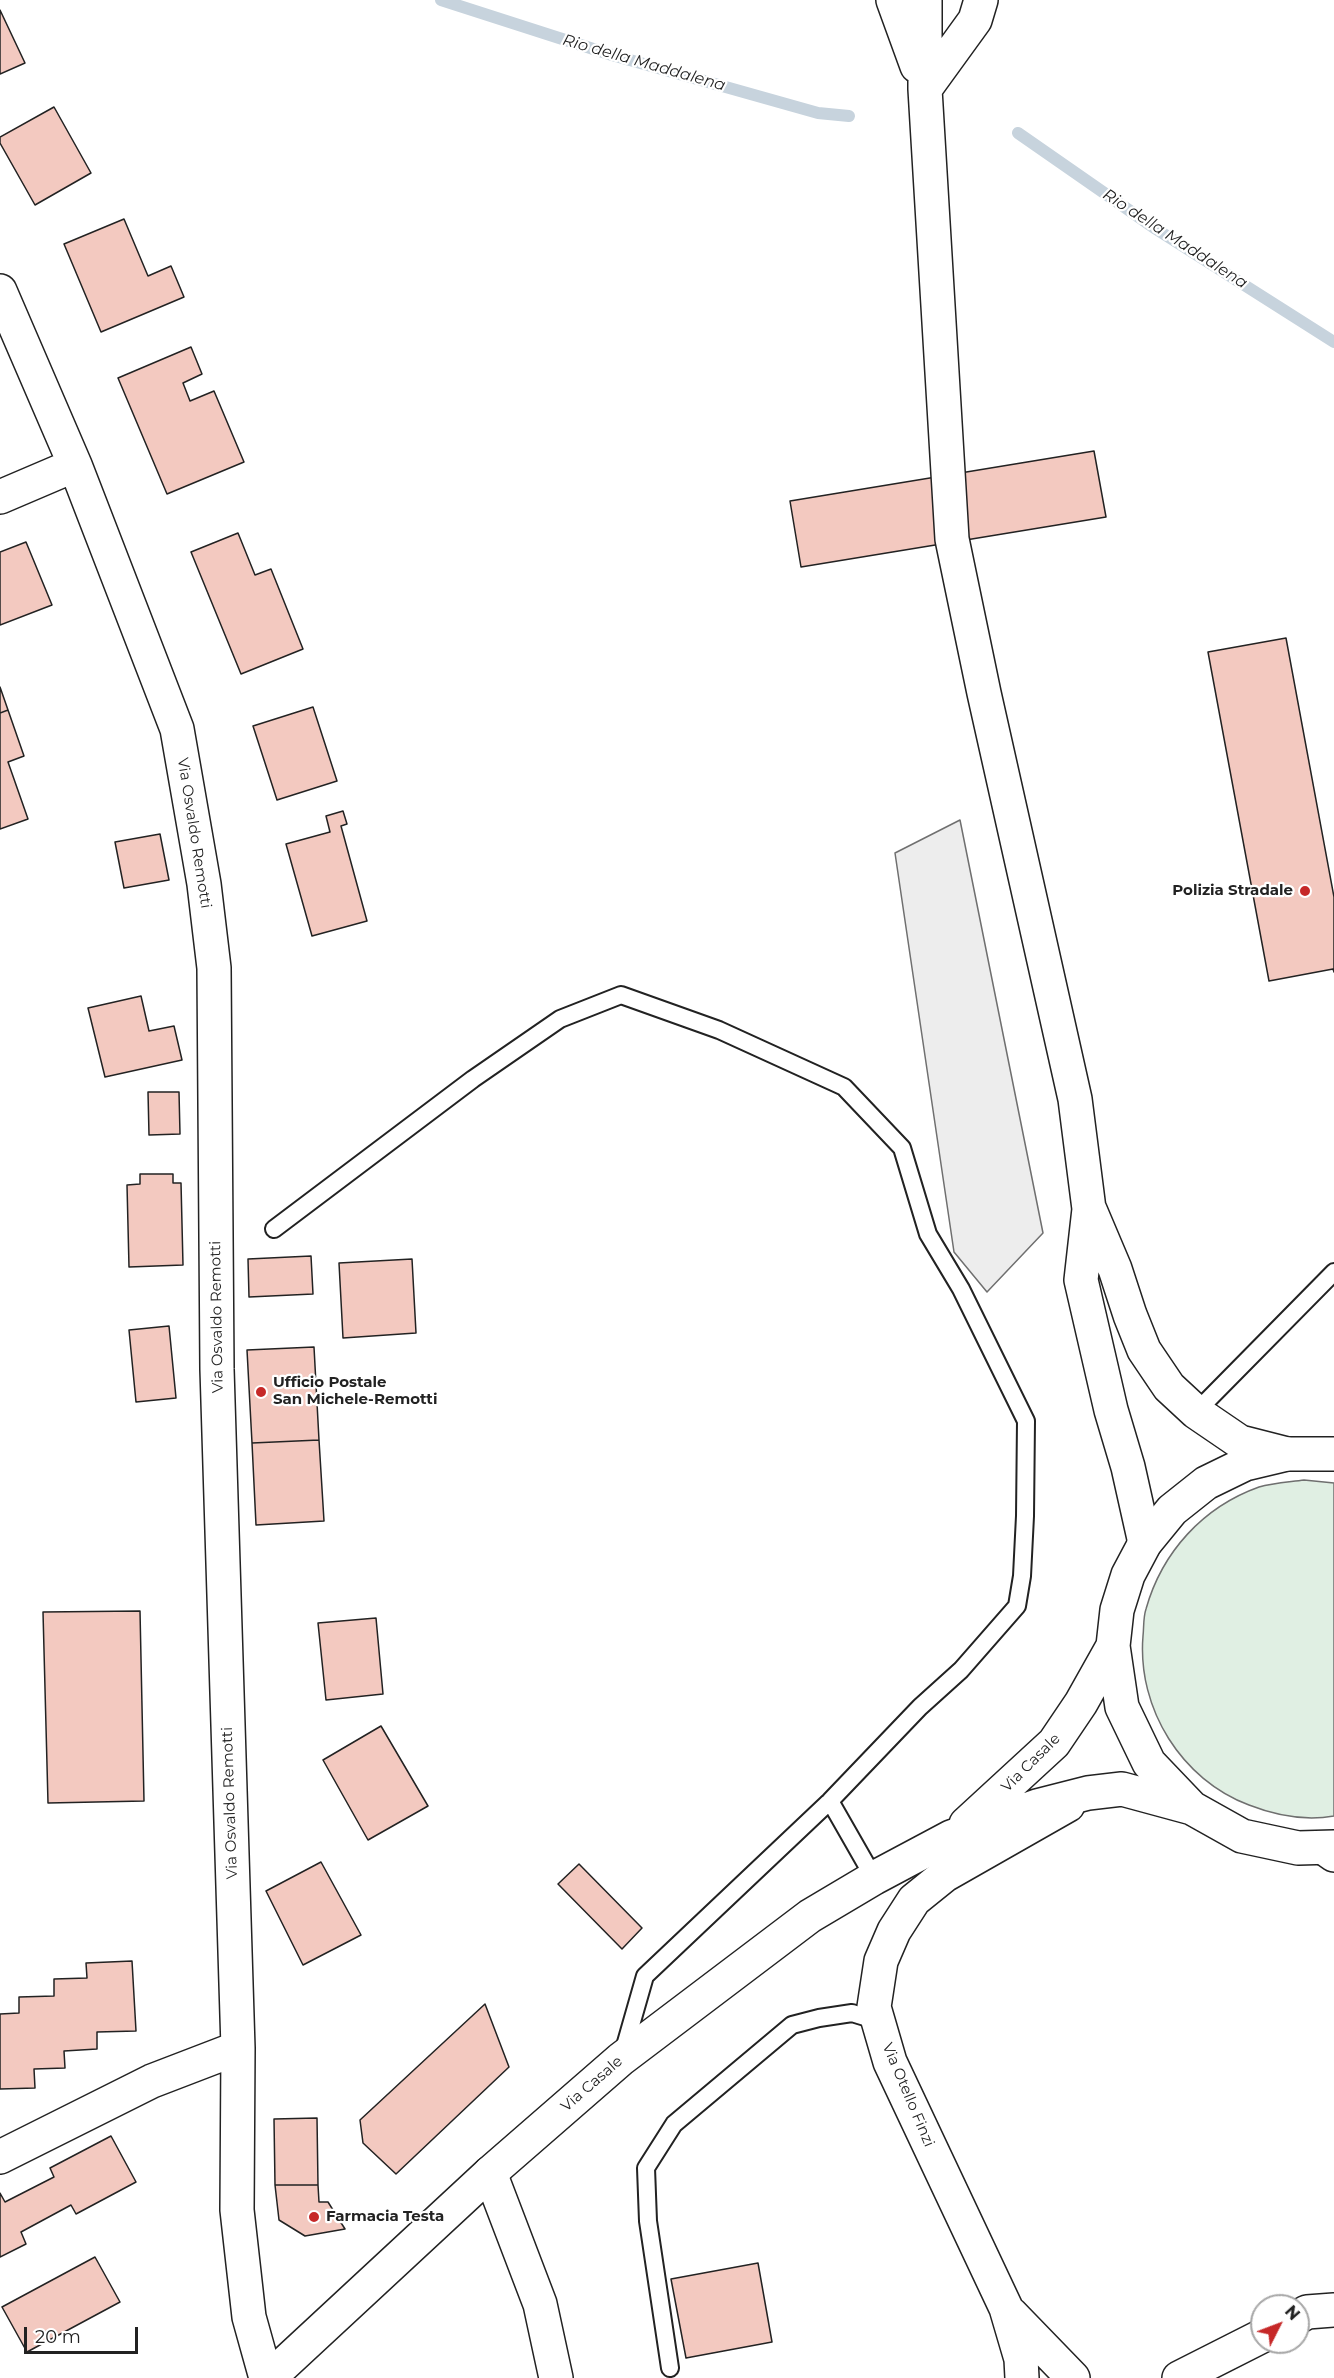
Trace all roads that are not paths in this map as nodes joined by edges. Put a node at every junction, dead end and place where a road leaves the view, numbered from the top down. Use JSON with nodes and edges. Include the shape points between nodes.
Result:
{"nodes":[{"id":1,"x":893,"y":0,"type":"edge"},
{"id":2,"x":925,"y":0,"type":"edge"},
{"id":3,"x":981,"y":0,"type":"edge"},
{"id":4,"x":925,"y":89,"type":"junction"},
{"id":5,"x":0,"y":291,"type":"edge"},
{"id":6,"x":75,"y":465,"type":"junction"},
{"id":7,"x":0,"y":497,"type":"edge"},
{"id":8,"x":1089,"y":1209,"type":"junction"},
{"id":9,"x":274,"y":1229,"type":"dead end"},
{"id":10,"x":1334,"y":1272,"type":"edge"},
{"id":11,"x":1196,"y":1412,"type":"junction"},
{"id":12,"x":1287,"y":1454,"type":"junction"},
{"id":13,"x":1334,"y":1454,"type":"edge"},
{"id":14,"x":1145,"y":1543,"type":"junction"},
{"id":15,"x":1113,"y":1646,"type":"junction"},
{"id":16,"x":1088,"y":1793,"type":"junction"},
{"id":17,"x":830,"y":1801,"type":"junction"},
{"id":18,"x":1191,"y":1808,"type":"junction"},
{"id":19,"x":951,"y":1837,"type":"junction"},
{"id":20,"x":1331,"y":1850,"type":"edge"},
{"id":21,"x":874,"y":1878,"type":"junction"},
{"id":22,"x":878,"y":2021,"type":"junction"},
{"id":23,"x":238,"y":2048,"type":"junction"},
{"id":24,"x":621,"y":2059,"type":"junction"},
{"id":25,"x":0,"y":2157,"type":"edge"},
{"id":26,"x":490,"y":2173,"type":"junction"},
{"id":27,"x":1006,"y":2308,"type":"junction"},
{"id":28,"x":1334,"y":2310,"type":"edge"},
{"id":29,"x":1310,"y":2312,"type":"edge"},
{"id":30,"x":1250,"y":2342,"type":"edge"},
{"id":31,"x":670,"y":2368,"type":"dead end"},
{"id":32,"x":267,"y":2378,"type":"edge"},
{"id":33,"x":556,"y":2378,"type":"edge"},
{"id":34,"x":1022,"y":2378,"type":"edge"},
{"id":35,"x":1073,"y":2378,"type":"edge"},
{"id":36,"x":1179,"y":2378,"type":"edge"}],
"edges":[{"from":1,"to":4,"type":"main road"},
{"from":2,"to":4,"type":"main road"},
{"from":3,"to":4,"type":"main road","via":[[975,20]]},
{"from":4,"to":8,"type":"main road","via":[[952,539],[1075,1099]]},
{"from":5,"to":6,"type":"main road","name":"Via Osvaldo Remotti"},
{"from":6,"to":7,"type":"main road"},
{"from":6,"to":23,"type":"main road","name":"Via Osvaldo Remotti","via":[[177,729],[214,968],[216,1369]]},
{"from":8,"to":11,"type":"main road","via":[[1144,1350],[1169,1387]]},
{"from":8,"to":14,"type":"main road","via":[[1081,1280]]},
{"from":9,"to":17,"type":"lane","via":[[473,1079],[560,1019],[621,995],[719,1030],[844,1087],[851,1094],[902,1148],[928,1234],[961,1289],[1026,1421],[1025,1516],[1017,1606],[961,1670]]},
{"from":10,"to":11,"type":"lane"},
{"from":11,"to":12,"type":"main road","via":[[1240,1442]]},
{"from":12,"to":13,"type":"main road"},
{"from":12,"to":14,"type":"main road","via":[[1245,1464],[1206,1483],[1172,1510]]},
{"from":14,"to":15,"type":"main road","via":[[1128,1575]]},
{"from":15,"to":18,"type":"main road","via":[[1122,1707],[1149,1763]]},
{"from":15,"to":19,"type":"main road","name":"Via Casale","via":[[1054,1743]]},
{"from":16,"to":18,"type":"main road","name":"Via Casale","via":[[1122,1789]]},
{"from":16,"to":19,"type":"main road","name":"Via Casale","via":[[1037,1806]]},
{"from":16,"to":22,"type":"main road","name":"Via Otello Finzi","via":[[954,1870],[914,1900],[881,1961],[874,2007]]},
{"from":17,"to":21,"type":"lane"},
{"from":17,"to":24,"type":"lane","via":[[645,1976]]},
{"from":18,"to":20,"type":"main road","via":[[1242,1836],[1298,1848]]},
{"from":19,"to":21,"type":"main road","name":"Via Casale"},
{"from":21,"to":24,"type":"main road","name":"Via Casale","via":[[810,1916]]},
{"from":22,"to":27,"type":"main road","name":"Via Otello Finzi","via":[[890,2062]]},
{"from":22,"to":31,"type":"lane","via":[[852,2013],[792,2025],[674,2124],[646,2168],[648,2221]]},
{"from":23,"to":25,"type":"main road","via":[[152,2081]]},
{"from":23,"to":32,"type":"main road","name":"Via Osvaldo Remotti","via":[[237,2210],[249,2318]]},
{"from":24,"to":26,"type":"main road","name":"Via Casale"},
{"from":26,"to":32,"type":"main road","name":"Via Casale"},
{"from":26,"to":33,"type":"main road","via":[[540,2304]]},
{"from":27,"to":34,"type":"main road","name":"Via Otello Finzi","via":[[1021,2359]]},
{"from":27,"to":35,"type":"main road","name":"Via Otello Finzi"},
{"from":28,"to":29,"type":"main road"},
{"from":30,"to":36,"type":"main road"}]}
